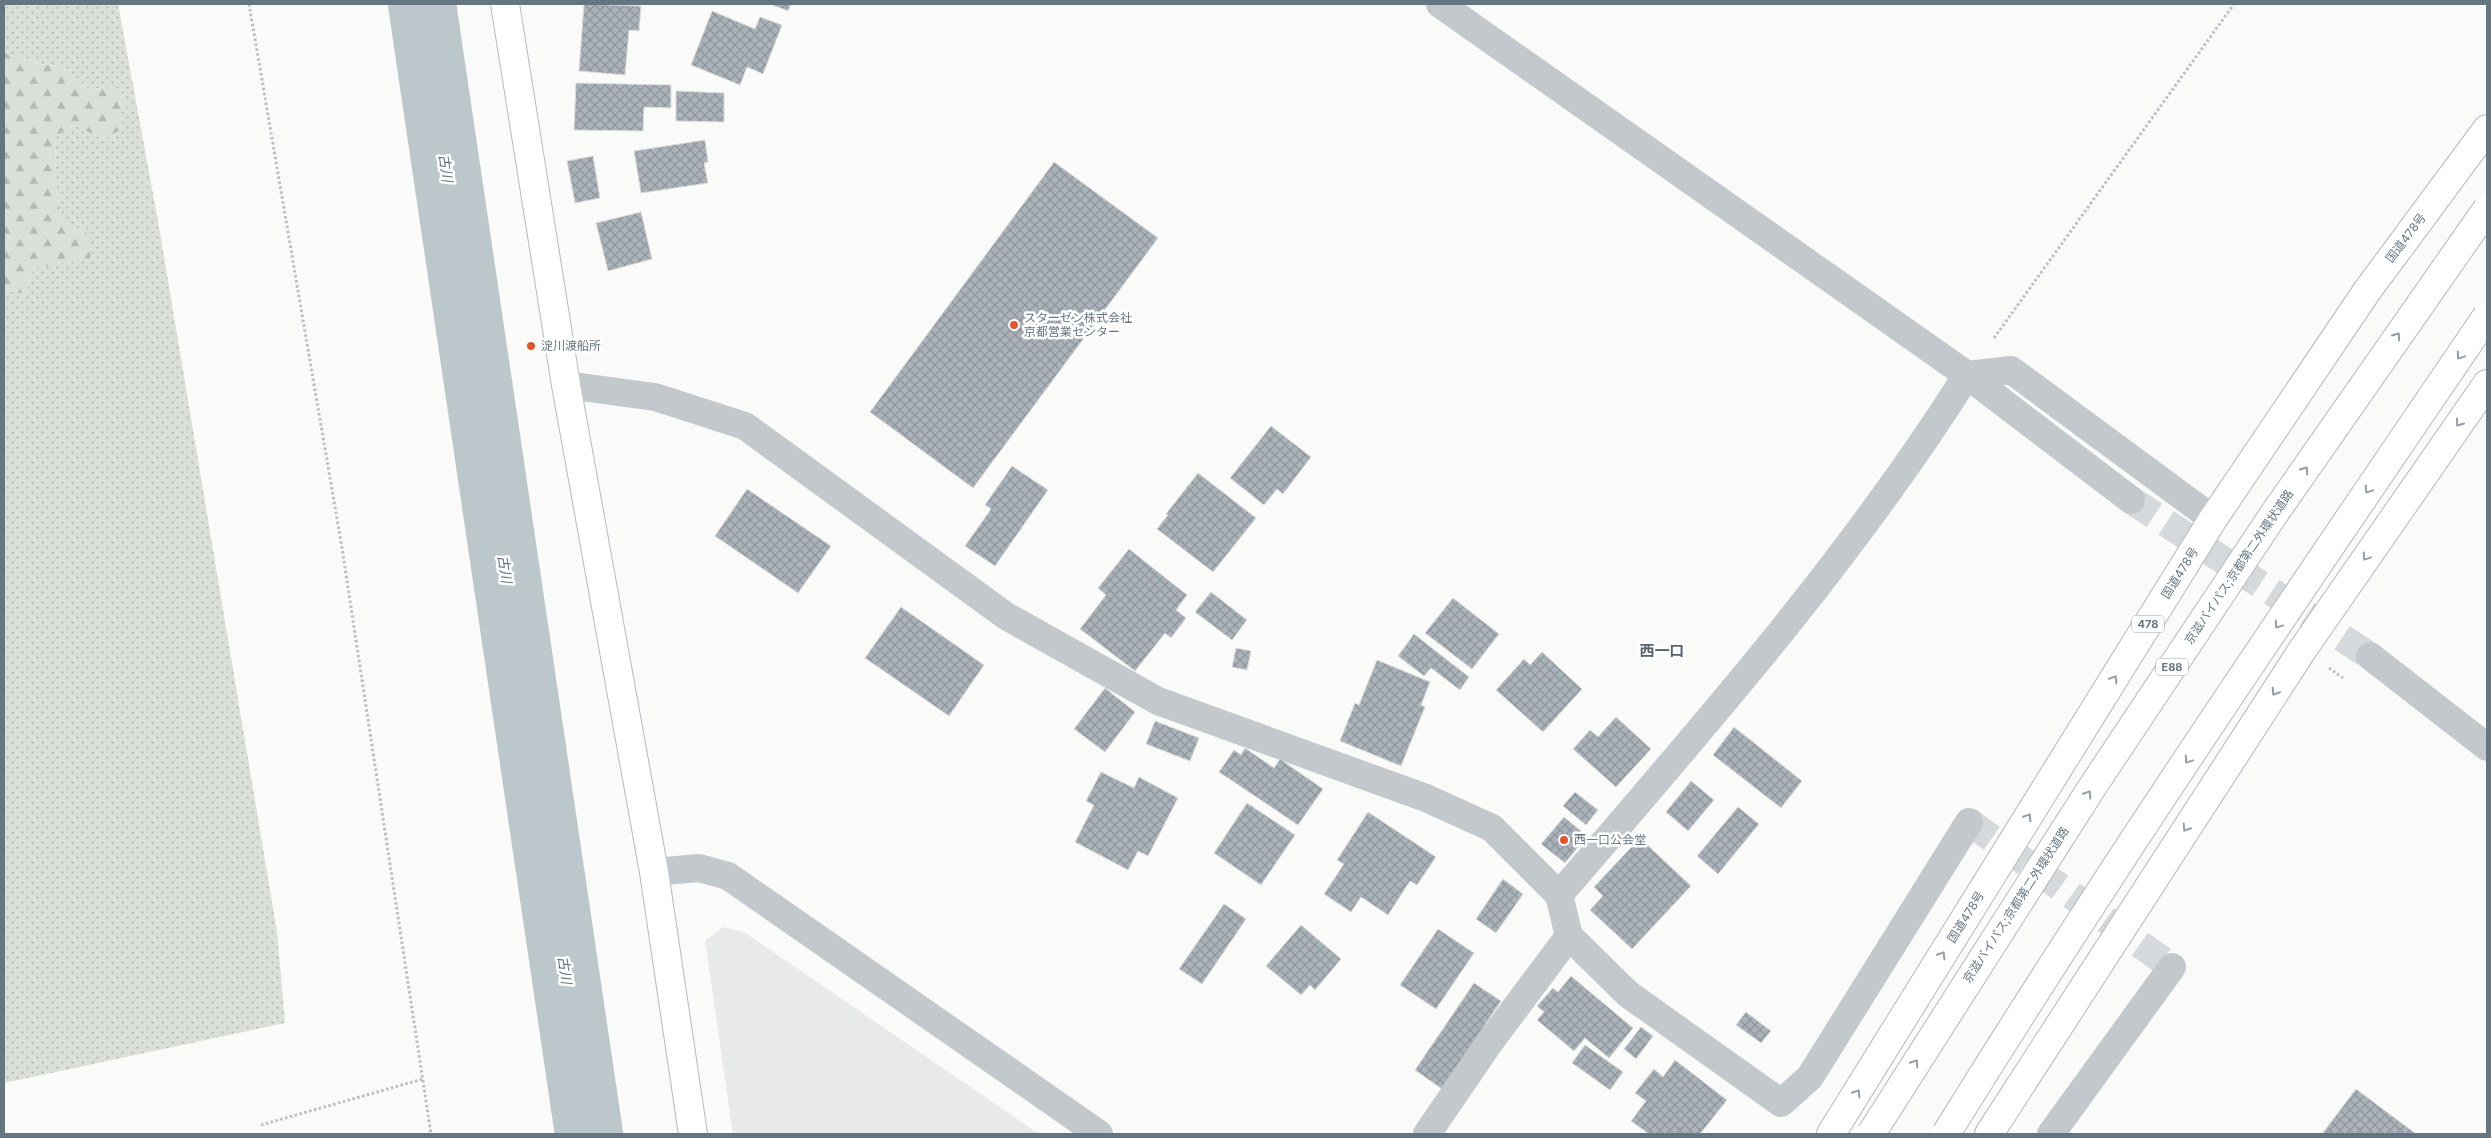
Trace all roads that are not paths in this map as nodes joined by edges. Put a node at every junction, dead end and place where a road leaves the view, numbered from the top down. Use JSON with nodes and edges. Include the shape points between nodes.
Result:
{"nodes":[{"id":1,"x":505,"y":4,"type":"edge"},
{"id":2,"x":1440,"y":4,"type":"edge"},
{"id":3,"x":2487,"y":128,"type":"edge"},
{"id":4,"x":2487,"y":209,"type":"edge"},
{"id":5,"x":2487,"y":316,"type":"edge"},
{"id":6,"x":1967,"y":375,"type":"junction"},
{"id":7,"x":2487,"y":384,"type":"edge"},
{"id":8,"x":566,"y":385,"type":"junction"},
{"id":9,"x":2131,"y":500,"type":"tunnel mouth"},
{"id":10,"x":2213,"y":519,"type":"junction"},
{"id":11,"x":2370,"y":656,"type":"tunnel mouth"},
{"id":12,"x":2487,"y":747,"type":"edge"},
{"id":13,"x":1969,"y":822,"type":"dead end"},
{"id":14,"x":654,"y":872,"type":"junction"},
{"id":15,"x":1559,"y":895,"type":"junction"},
{"id":16,"x":1569,"y":936,"type":"junction"},
{"id":17,"x":2172,"y":967,"type":"dead end"},
{"id":18,"x":693,"y":1134,"type":"edge"},
{"id":19,"x":1099,"y":1134,"type":"edge"},
{"id":20,"x":1427,"y":1134,"type":"edge"},
{"id":21,"x":1831,"y":1134,"type":"edge"},
{"id":22,"x":1871,"y":1134,"type":"edge"},
{"id":23,"x":1946,"y":1134,"type":"edge"},
{"id":24,"x":1989,"y":1134,"type":"edge"},
{"id":25,"x":2051,"y":1134,"type":"edge"}],
"edges":[{"from":1,"to":8,"type":"main road"},
{"from":2,"to":6,"type":"street"},
{"from":3,"to":10,"type":"main road","name":"国道478号","number":"478","via":[[2367,291]]},
{"from":22,"to":4,"type":"main road","name":"京滋バイパス;京都第二外環状道路","number":"E88","one_way":true,"bridge":true,"via":[[2112,757],[2274,514]]},
{"from":5,"to":23,"type":"main road","one_way":true,"bridge":true,"via":[[2152,815]]},
{"from":6,"to":9,"type":"street"},
{"from":6,"to":10,"type":"street","via":[[2010,370]]},
{"from":6,"to":15,"type":"street","via":[[1936,425],[1787,627]]},
{"from":7,"to":24,"type":"main road","one_way":true,"via":[[2303,649]]},
{"from":8,"to":14,"type":"main road"},
{"from":8,"to":15,"type":"street","via":[[655,398],[745,426],[1006,616],[1158,701],[1426,798],[1492,828]]},
{"from":21,"to":10,"type":"main road","name":"国道478号","number":"478","one_way":true},
{"from":11,"to":12,"type":"street"},
{"from":13,"to":16,"type":"street","via":[[1810,1077],[1782,1103],[1628,994]]},
{"from":14,"to":18,"type":"main road"},
{"from":14,"to":19,"type":"street","via":[[699,868],[728,876]]},
{"from":15,"to":16,"type":"street"},
{"from":16,"to":20,"type":"street","via":[[1486,1046]]},
{"from":17,"to":25,"type":"street"}]}
